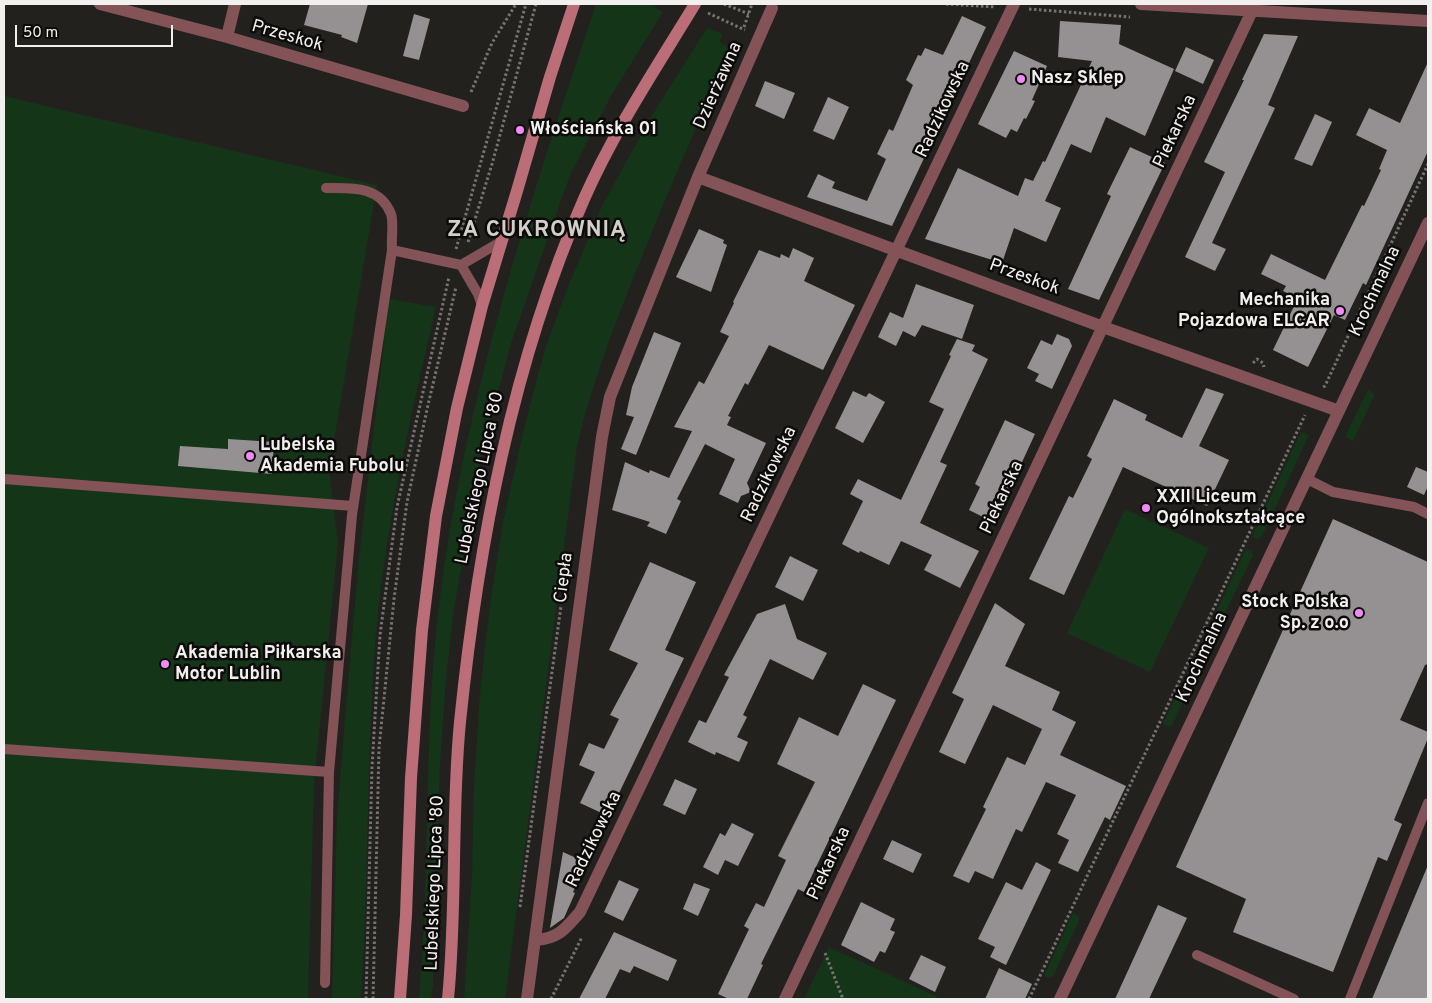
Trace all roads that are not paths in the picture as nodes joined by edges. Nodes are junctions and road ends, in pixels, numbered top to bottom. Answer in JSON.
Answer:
{"nodes":[{"id":1,"x":100,"y":4,"type":"edge"},
{"id":2,"x":235,"y":4,"type":"edge"},
{"id":3,"x":574,"y":4,"type":"edge"},
{"id":4,"x":1014,"y":4,"type":"edge"},
{"id":5,"x":1141,"y":4,"type":"edge"},
{"id":6,"x":694,"y":5,"type":"edge"},
{"id":7,"x":772,"y":8,"type":"dead end"},
{"id":8,"x":1252,"y":11,"type":"junction"},
{"id":9,"x":1428,"y":21,"type":"edge"},
{"id":10,"x":226,"y":37,"type":"junction"},
{"id":11,"x":463,"y":106,"type":"dead end"},
{"id":12,"x":698,"y":177,"type":"junction"},
{"id":13,"x":326,"y":188,"type":"dead end"},
{"id":14,"x":1428,"y":223,"type":"edge"},
{"id":15,"x":502,"y":241,"type":"junction"},
{"id":16,"x":392,"y":250,"type":"junction"},
{"id":17,"x":898,"y":250,"type":"junction"},
{"id":18,"x":457,"y":264,"type":"junction"},
{"id":19,"x":482,"y":306,"type":"junction"},
{"id":20,"x":1103,"y":327,"type":"junction"},
{"id":21,"x":1339,"y":411,"type":"junction"},
{"id":22,"x":4,"y":478,"type":"edge"},
{"id":23,"x":1307,"y":479,"type":"junction"},
{"id":24,"x":353,"y":506,"type":"junction"},
{"id":25,"x":1428,"y":514,"type":"edge"},
{"id":26,"x":4,"y":749,"type":"edge"},
{"id":27,"x":329,"y":772,"type":"junction"},
{"id":28,"x":1428,"y":803,"type":"edge"},
{"id":29,"x":536,"y":940,"type":"junction"},
{"id":30,"x":1197,"y":955,"type":"dead end"},
{"id":31,"x":325,"y":983,"type":"dead end"},
{"id":32,"x":400,"y":999,"type":"edge"},
{"id":33,"x":448,"y":999,"type":"edge"},
{"id":34,"x":527,"y":999,"type":"edge"},
{"id":35,"x":785,"y":999,"type":"edge"},
{"id":36,"x":1060,"y":999,"type":"edge"},
{"id":37,"x":1294,"y":999,"type":"edge"},
{"id":38,"x":1350,"y":999,"type":"edge"}],
"edges":[{"from":1,"to":10,"type":"street","name":"Przeskok"},
{"from":2,"to":10,"type":"street"},
{"from":3,"to":15,"type":"main road","name":"Lubelskiego Lipca '80"},
{"from":4,"to":17,"type":"street","name":"Radzikowska"},
{"from":5,"to":8,"type":"street"},
{"from":6,"to":33,"type":"main road","name":"Lubelskiego Lipca '80"},
{"from":7,"to":12,"type":"street","name":"Dzierżawna"},
{"from":8,"to":9,"type":"street"},
{"from":8,"to":20,"type":"street","name":"Piekarska"},
{"from":10,"to":11,"type":"street","name":"Przeskok"},
{"from":12,"to":17,"type":"street","name":"Przeskok"},
{"from":12,"to":29,"type":"street","name":"Ciepła"},
{"from":13,"to":16,"type":"lane"},
{"from":14,"to":21,"type":"street","name":"Krochmalna"},
{"from":15,"to":18,"type":"lane"},
{"from":15,"to":19,"type":"main road","name":"Lubelskiego Lipca '80"},
{"from":16,"to":18,"type":"lane"},
{"from":16,"to":24,"type":"lane"},
{"from":17,"to":20,"type":"street","name":"Przeskok"},
{"from":17,"to":29,"type":"street","name":"Radzikowska"},
{"from":18,"to":19,"type":"lane"},
{"from":19,"to":32,"type":"main road","name":"Lubelskiego Lipca '80"},
{"from":20,"to":21,"type":"street","name":"Przeskok"},
{"from":20,"to":35,"type":"street","name":"Piekarska"},
{"from":21,"to":23,"type":"street","name":"Krochmalna"},
{"from":22,"to":24,"type":"lane"},
{"from":23,"to":25,"type":"lane"},
{"from":23,"to":36,"type":"street","name":"Krochmalna"},
{"from":24,"to":27,"type":"lane"},
{"from":26,"to":27,"type":"lane"},
{"from":27,"to":31,"type":"lane"},
{"from":28,"to":38,"type":"lane"},
{"from":29,"to":34,"type":"street","name":"Ciepła"},
{"from":30,"to":37,"type":"lane"}]}
